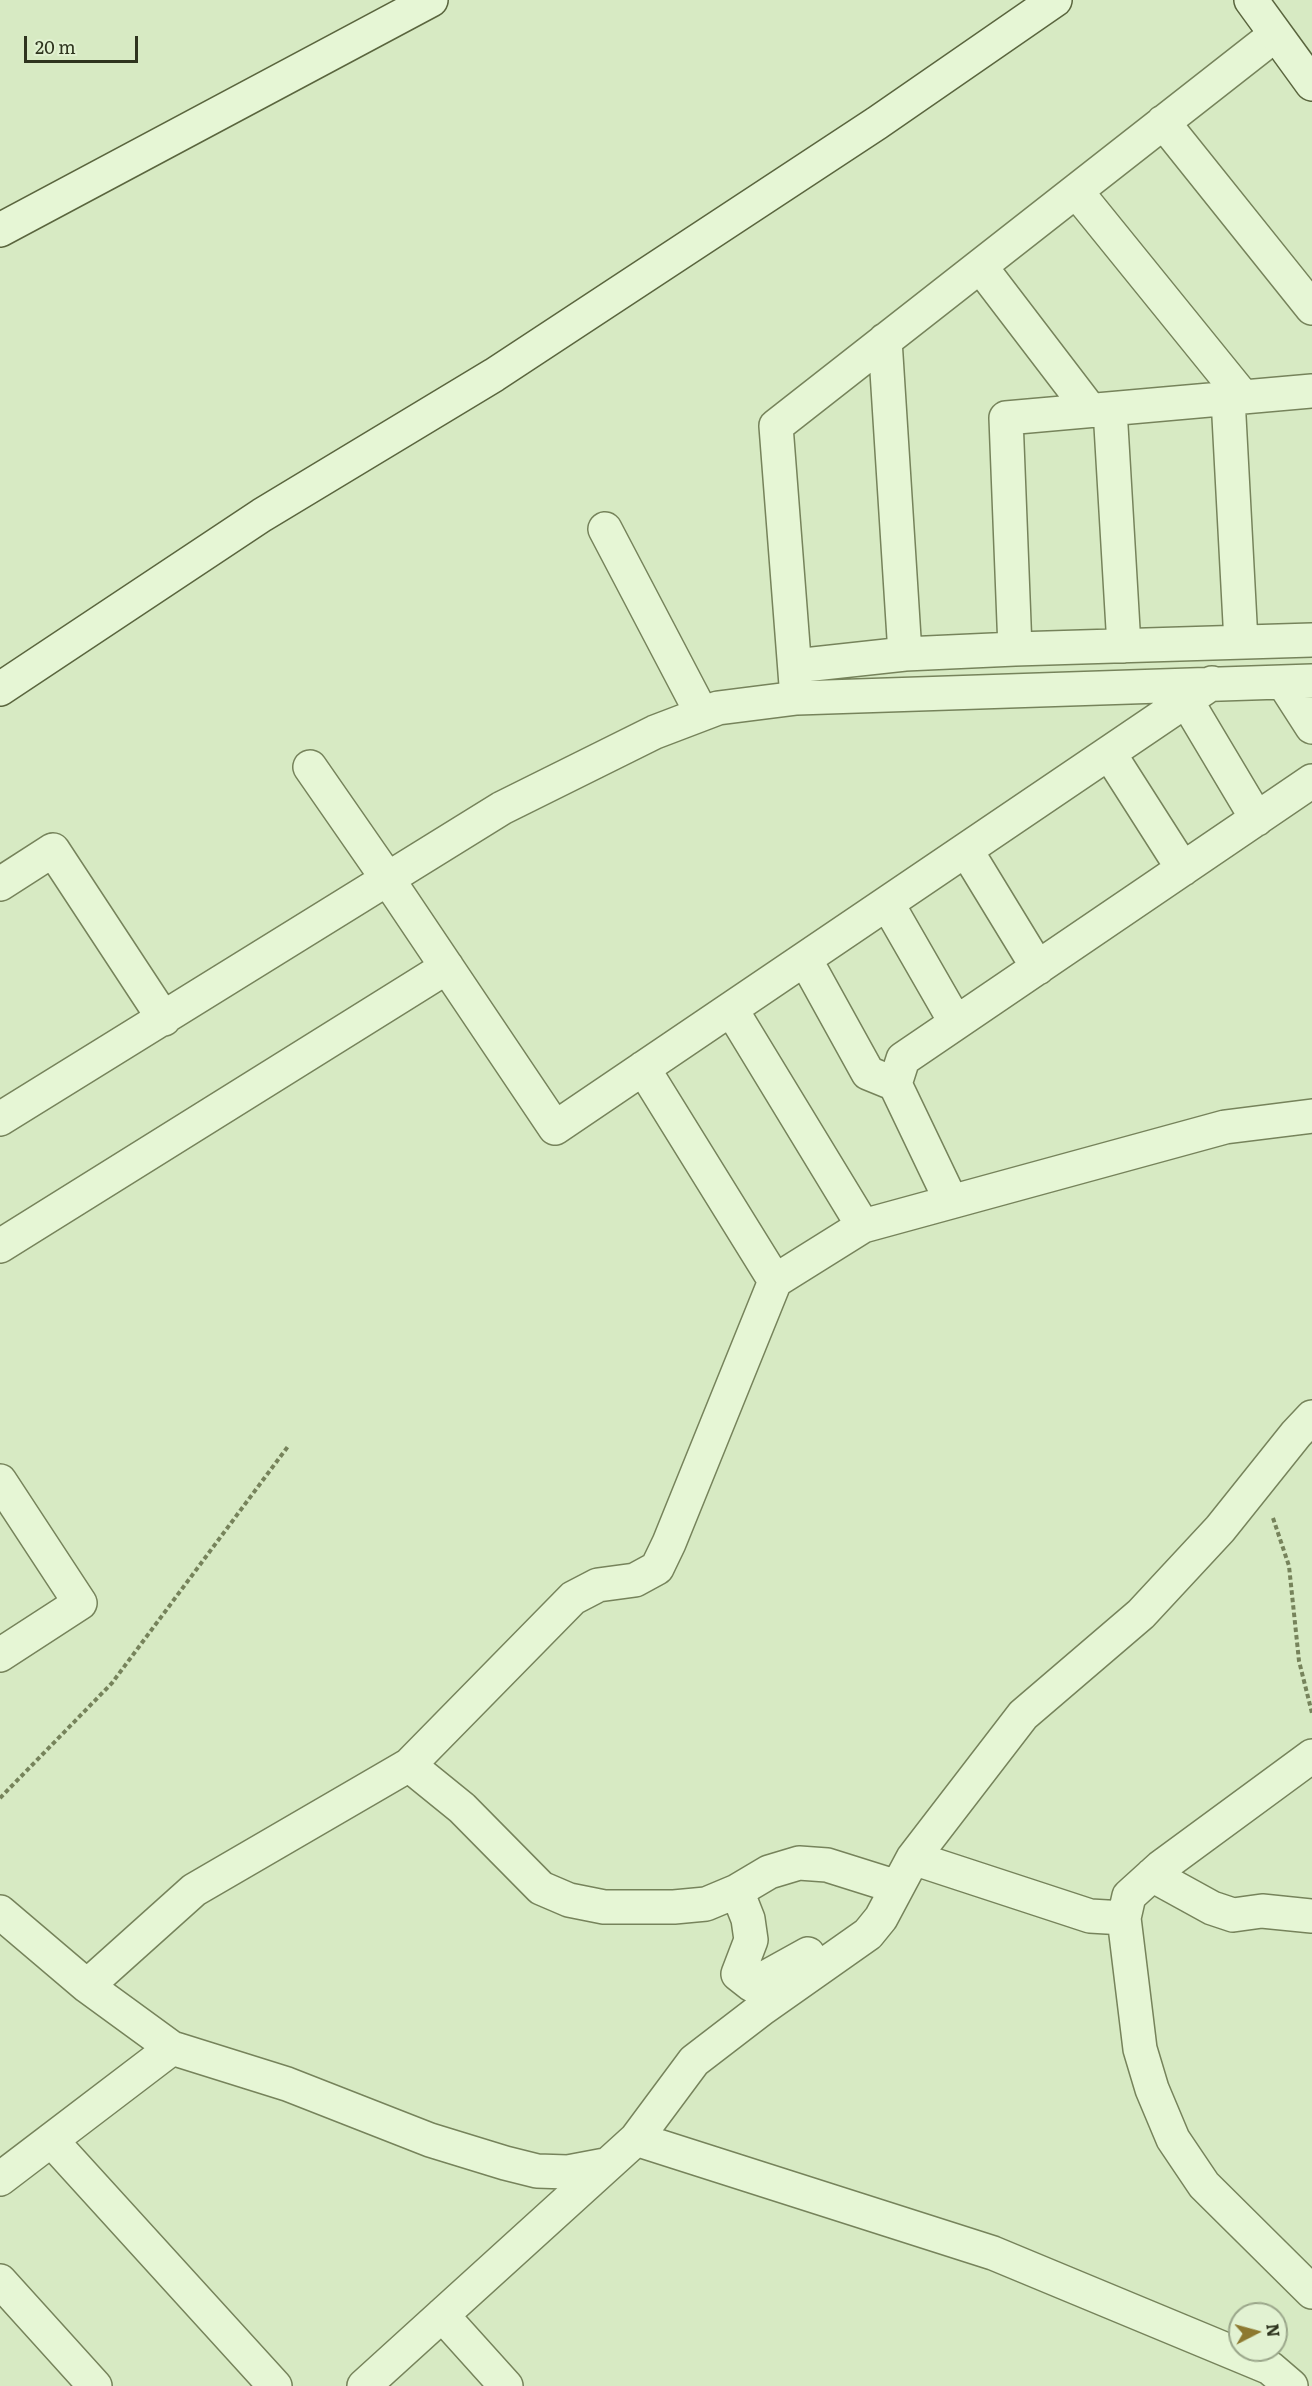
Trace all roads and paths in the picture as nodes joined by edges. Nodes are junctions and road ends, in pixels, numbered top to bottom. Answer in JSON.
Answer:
{"nodes":[{"id":1,"x":431,"y":0,"type":"edge"},
{"id":2,"x":1055,"y":0,"type":"edge"},
{"id":3,"x":1251,"y":0,"type":"edge"},
{"id":4,"x":1275,"y":35,"type":"junction"},
{"id":5,"x":1311,"y":81,"type":"edge"},
{"id":6,"x":1163,"y":122,"type":"junction"},
{"id":7,"x":1076,"y":191,"type":"junction"},
{"id":8,"x":0,"y":230,"type":"edge"},
{"id":9,"x":980,"y":266,"type":"junction"},
{"id":10,"x":1312,"y":308,"type":"edge"},
{"id":11,"x":885,"y":340,"type":"junction"},
{"id":12,"x":1312,"y":391,"type":"edge"},
{"id":13,"x":1235,"y":397,"type":"junction"},
{"id":14,"x":1100,"y":409,"type":"junction"},
{"id":15,"x":605,"y":529,"type":"dead end"},
{"id":16,"x":1312,"y":640,"type":"edge"},
{"id":17,"x":1241,"y":642,"type":"junction"},
{"id":18,"x":1124,"y":646,"type":"junction"},
{"id":19,"x":1015,"y":649,"type":"junction"},
{"id":20,"x":905,"y":654,"type":"junction"},
{"id":21,"x":795,"y":666,"type":"junction"},
{"id":22,"x":1298,"y":681,"type":"edge"},
{"id":23,"x":0,"y":689,"type":"edge"},
{"id":24,"x":1199,"y":692,"type":"junction"},
{"id":25,"x":797,"y":698,"type":"junction"},
{"id":26,"x":702,"y":714,"type":"junction"},
{"id":27,"x":1312,"y":727,"type":"edge"},
{"id":28,"x":1109,"y":753,"type":"junction"},
{"id":29,"x":310,"y":767,"type":"dead end"},
{"id":30,"x":1312,"y":781,"type":"edge"},
{"id":31,"x":1257,"y":819,"type":"junction"},
{"id":32,"x":966,"y":850,"type":"junction"},
{"id":33,"x":1183,"y":869,"type":"junction"},
{"id":34,"x":387,"y":878,"type":"junction"},
{"id":35,"x":0,"y":884,"type":"edge"},
{"id":36,"x":887,"y":903,"type":"junction"},
{"id":37,"x":805,"y":959,"type":"junction"},
{"id":38,"x":447,"y":967,"type":"junction"},
{"id":39,"x":1038,"y":968,"type":"junction"},
{"id":40,"x":731,"y":1009,"type":"junction"},
{"id":41,"x":164,"y":1019,"type":"junction"},
{"id":42,"x":956,"y":1023,"type":"junction"},
{"id":43,"x":644,"y":1068,"type":"junction"},
{"id":44,"x":895,"y":1084,"type":"junction"},
{"id":45,"x":1312,"y":1116,"type":"edge"},
{"id":46,"x":0,"y":1119,"type":"edge"},
{"id":47,"x":951,"y":1201,"type":"junction"},
{"id":48,"x":863,"y":1226,"type":"junction"},
{"id":49,"x":0,"y":1246,"type":"edge"},
{"id":50,"x":775,"y":1281,"type":"junction"},
{"id":51,"x":1312,"y":1417,"type":"edge"},
{"id":52,"x":289,"y":1445,"type":"dead end"},
{"id":53,"x":0,"y":1481,"type":"edge"},
{"id":54,"x":1258,"y":1482,"type":"junction"},
{"id":55,"x":0,"y":1655,"type":"edge"},
{"id":56,"x":1312,"y":1713,"type":"edge"},
{"id":57,"x":1312,"y":1756,"type":"edge"},
{"id":58,"x":409,"y":1765,"type":"junction"},
{"id":59,"x":0,"y":1798,"type":"edge"},
{"id":60,"x":913,"y":1858,"type":"junction"},
{"id":61,"x":1152,"y":1875,"type":"junction"},
{"id":62,"x":897,"y":1887,"type":"junction"},
{"id":63,"x":737,"y":1891,"type":"junction"},
{"id":64,"x":0,"y":1912,"type":"edge"},
{"id":65,"x":1312,"y":1916,"type":"edge"},
{"id":66,"x":1124,"y":1918,"type":"junction"},
{"id":67,"x":844,"y":1951,"type":"junction"},
{"id":68,"x":87,"y":1986,"type":"junction"},
{"id":69,"x":172,"y":2048,"type":"junction"},
{"id":70,"x":636,"y":2139,"type":"junction"},
{"id":71,"x":51,"y":2140,"type":"junction"},
{"id":72,"x":606,"y":2166,"type":"junction"},
{"id":73,"x":0,"y":2179,"type":"edge"},
{"id":74,"x":0,"y":2281,"type":"edge"},
{"id":75,"x":1312,"y":2292,"type":"edge"},
{"id":76,"x":442,"y":2315,"type":"junction"},
{"id":77,"x":94,"y":2386,"type":"edge"},
{"id":78,"x":276,"y":2386,"type":"edge"},
{"id":79,"x":364,"y":2386,"type":"edge"},
{"id":80,"x":506,"y":2386,"type":"edge"},
{"id":81,"x":1291,"y":2386,"type":"edge"}],
"edges":[{"from":1,"to":8,"type":"street"},
{"from":2,"to":23,"type":"street"},
{"from":3,"to":4,"type":"street"},
{"from":4,"to":5,"type":"street"},
{"from":4,"to":6,"type":"street"},
{"from":6,"to":7,"type":"street"},
{"from":6,"to":10,"type":"street"},
{"from":7,"to":9,"type":"street"},
{"from":7,"to":13,"type":"street"},
{"from":9,"to":11,"type":"street"},
{"from":9,"to":14,"type":"street"},
{"from":11,"to":20,"type":"street"},
{"from":11,"to":21,"type":"street"},
{"from":12,"to":13,"type":"street"},
{"from":13,"to":14,"type":"street"},
{"from":13,"to":17,"type":"street"},
{"from":14,"to":18,"type":"street"},
{"from":14,"to":19,"type":"street"},
{"from":15,"to":26,"type":"street"},
{"from":16,"to":17,"type":"street"},
{"from":17,"to":18,"type":"street"},
{"from":18,"to":19,"type":"street"},
{"from":19,"to":20,"type":"street"},
{"from":20,"to":21,"type":"street"},
{"from":21,"to":25,"type":"street"},
{"from":22,"to":24,"type":"street"},
{"from":22,"to":27,"type":"street"},
{"from":24,"to":25,"type":"street"},
{"from":24,"to":28,"type":"street"},
{"from":24,"to":31,"type":"street"},
{"from":25,"to":26,"type":"street"},
{"from":26,"to":34,"type":"street"},
{"from":28,"to":32,"type":"street"},
{"from":28,"to":33,"type":"street"},
{"from":29,"to":34,"type":"street"},
{"from":30,"to":31,"type":"street"},
{"from":31,"to":33,"type":"street"},
{"from":32,"to":36,"type":"street"},
{"from":32,"to":39,"type":"street"},
{"from":33,"to":39,"type":"street"},
{"from":34,"to":38,"type":"street"},
{"from":34,"to":41,"type":"street"},
{"from":35,"to":41,"type":"street"},
{"from":36,"to":37,"type":"street"},
{"from":36,"to":42,"type":"street"},
{"from":37,"to":40,"type":"street"},
{"from":37,"to":44,"type":"street"},
{"from":38,"to":43,"type":"street"},
{"from":38,"to":49,"type":"street"},
{"from":39,"to":42,"type":"street"},
{"from":40,"to":43,"type":"street"},
{"from":40,"to":48,"type":"street"},
{"from":41,"to":46,"type":"street"},
{"from":42,"to":44,"type":"street"},
{"from":43,"to":50,"type":"street"},
{"from":44,"to":47,"type":"street"},
{"from":45,"to":47,"type":"street"},
{"from":47,"to":48,"type":"street"},
{"from":48,"to":50,"type":"street"},
{"from":50,"to":58,"type":"street"},
{"from":51,"to":54,"type":"street"},
{"from":52,"to":59,"type":"path"},
{"from":53,"to":55,"type":"street"},
{"from":54,"to":56,"type":"path"},
{"from":54,"to":60,"type":"street"},
{"from":57,"to":61,"type":"street"},
{"from":58,"to":63,"type":"street"},
{"from":58,"to":68,"type":"street"},
{"from":60,"to":62,"type":"street"},
{"from":60,"to":66,"type":"street"},
{"from":61,"to":65,"type":"street"},
{"from":61,"to":66,"type":"street"},
{"from":62,"to":63,"type":"street"},
{"from":62,"to":67,"type":"street"},
{"from":63,"to":67,"type":"street"},
{"from":64,"to":68,"type":"street"},
{"from":66,"to":75,"type":"street"},
{"from":67,"to":70,"type":"street"},
{"from":68,"to":69,"type":"street"},
{"from":69,"to":71,"type":"street"},
{"from":69,"to":72,"type":"street"},
{"from":70,"to":72,"type":"street"},
{"from":70,"to":81,"type":"street"},
{"from":71,"to":73,"type":"street"},
{"from":71,"to":78,"type":"street"},
{"from":72,"to":76,"type":"street"},
{"from":74,"to":77,"type":"street"},
{"from":76,"to":79,"type":"street"},
{"from":76,"to":80,"type":"street"}]}
